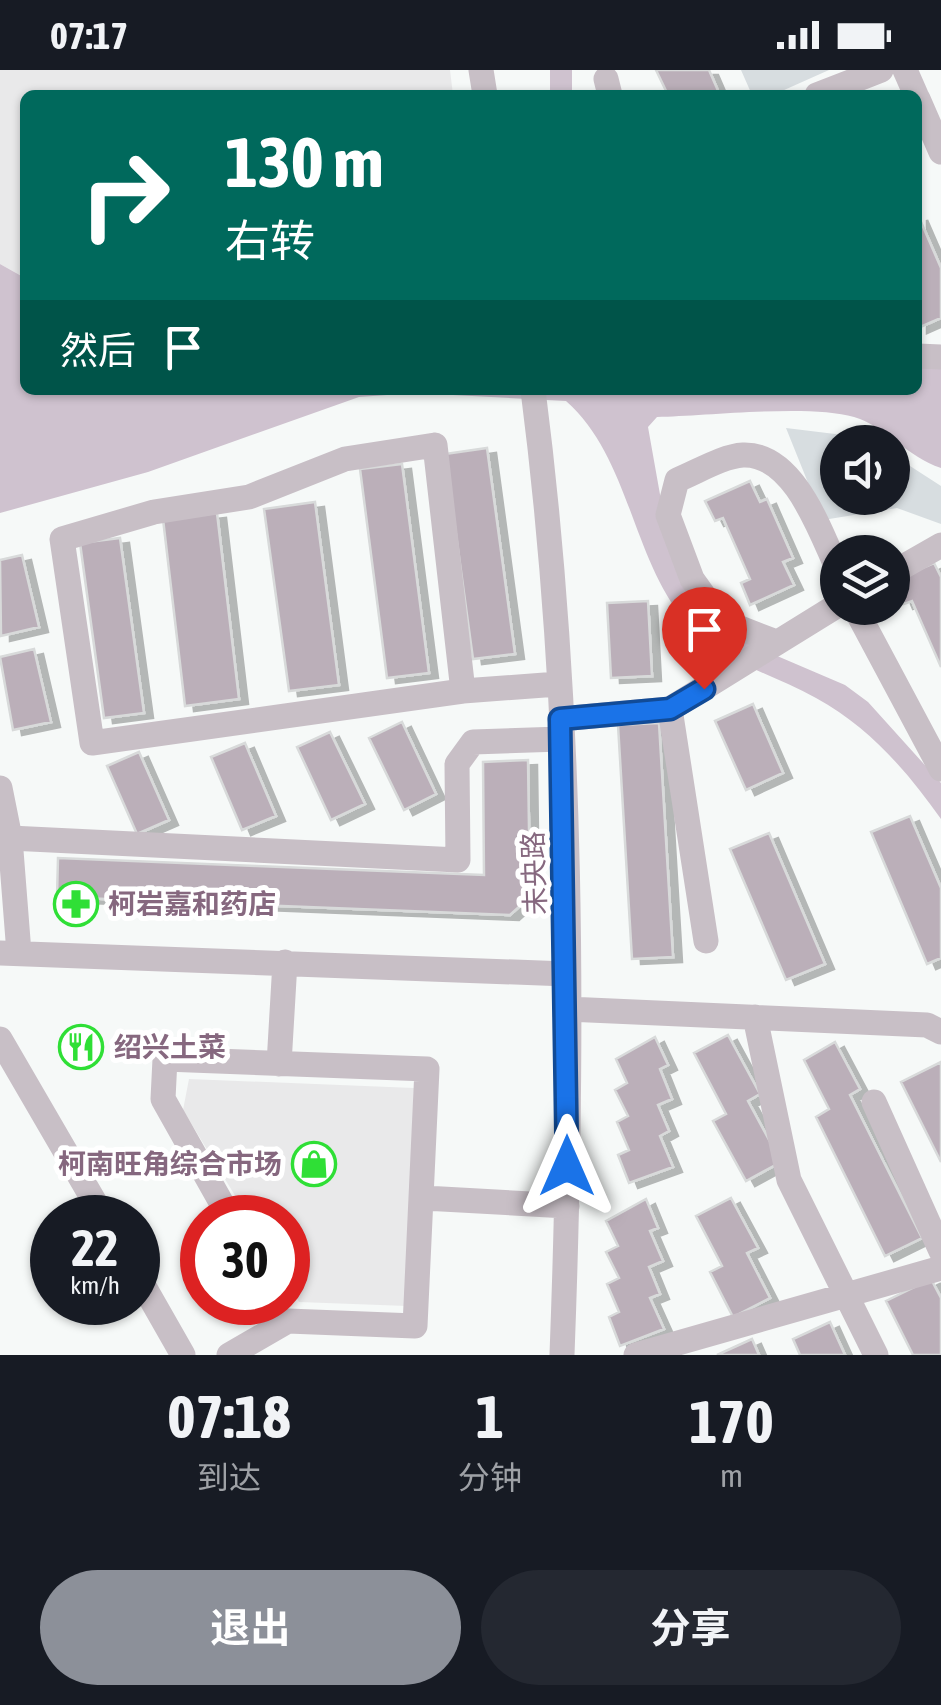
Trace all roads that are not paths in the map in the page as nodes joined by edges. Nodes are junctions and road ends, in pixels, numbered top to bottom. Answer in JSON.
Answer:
{"nodes":[{"id":1,"x":881,"y":70,"type":"edge"},
{"id":2,"x":830,"y":90,"type":"edge"},
{"id":3,"x":922,"y":108,"type":"edge"},
{"id":4,"x":941,"y":152,"type":"edge"},
{"id":5,"x":533,"y":395,"type":"edge"},
{"id":6,"x":820,"y":535,"type":"edge"},
{"id":7,"x":941,"y":545,"type":"edge"},
{"id":8,"x":910,"y":563,"type":"edge"},
{"id":9,"x":820,"y":616,"type":"edge"},
{"id":10,"x":865,"y":625,"type":"edge"},
{"id":11,"x":772,"y":645,"type":"junction"},
{"id":12,"x":558,"y":684,"type":"junction"},
{"id":13,"x":463,"y":691,"type":"junction"},
{"id":14,"x":670,"y":709,"type":"junction"},
{"id":15,"x":560,"y":729,"type":"junction"},
{"id":16,"x":941,"y":769,"type":"edge"},
{"id":17,"x":0,"y":788,"type":"edge"},
{"id":18,"x":10,"y":838,"type":"junction"},
{"id":19,"x":706,"y":941,"type":"dead end"},
{"id":20,"x":10,"y":953,"type":"edge"},
{"id":21,"x":284,"y":962,"type":"junction"},
{"id":22,"x":567,"y":974,"type":"junction"},
{"id":23,"x":567,"y":1009,"type":"junction"},
{"id":24,"x":755,"y":1017,"type":"junction"},
{"id":25,"x":941,"y":1032,"type":"edge"},
{"id":26,"x":0,"y":1039,"type":"edge"},
{"id":27,"x":279,"y":1064,"type":"junction"},
{"id":28,"x":874,"y":1102,"type":"dead end"},
{"id":29,"x":91,"y":1195,"type":"edge"},
{"id":30,"x":217,"y":1195,"type":"edge"},
{"id":31,"x":424,"y":1198,"type":"junction"},
{"id":32,"x":567,"y":1206,"type":"junction"},
{"id":33,"x":941,"y":1252,"type":"edge"},
{"id":34,"x":941,"y":1268,"type":"edge"},
{"id":35,"x":850,"y":1294,"type":"junction"},
{"id":36,"x":160,"y":1314,"type":"edge"},
{"id":37,"x":310,"y":1315,"type":"edge"},
{"id":38,"x":266,"y":1325,"type":"edge"},
{"id":39,"x":184,"y":1355,"type":"edge"},
{"id":40,"x":229,"y":1355,"type":"edge"},
{"id":41,"x":562,"y":1355,"type":"edge"},
{"id":42,"x":636,"y":1355,"type":"edge"},
{"id":43,"x":876,"y":1355,"type":"edge"}],
"edges":[{"from":1,"to":2,"type":"street"},
{"from":3,"to":4,"type":"street"},
{"from":5,"to":12,"type":"street","name":"未央路"},
{"from":6,"to":11,"type":"street"},
{"from":7,"to":8,"type":"street"},
{"from":9,"to":11,"type":"street"},
{"from":10,"to":16,"type":"street"},
{"from":11,"to":14,"type":"street"},
{"from":12,"to":13,"type":"street"},
{"from":12,"to":15,"type":"street","name":"未央路"},
{"from":13,"to":13,"type":"street"},
{"from":14,"to":15,"type":"street"},
{"from":14,"to":19,"type":"street"},
{"from":15,"to":18,"type":"street"},
{"from":15,"to":22,"type":"street","name":"未央路"},
{"from":17,"to":18,"type":"street"},
{"from":18,"to":20,"type":"street"},
{"from":20,"to":21,"type":"street"},
{"from":21,"to":22,"type":"street"},
{"from":21,"to":27,"type":"street"},
{"from":22,"to":23,"type":"street","name":"未央路"},
{"from":23,"to":24,"type":"street"},
{"from":23,"to":32,"type":"street","name":"未央路"},
{"from":24,"to":25,"type":"street"},
{"from":24,"to":35,"type":"street"},
{"from":26,"to":29,"type":"street"},
{"from":27,"to":30,"type":"street"},
{"from":27,"to":31,"type":"street"},
{"from":28,"to":33,"type":"street"},
{"from":31,"to":32,"type":"street"},
{"from":31,"to":37,"type":"street"},
{"from":32,"to":41,"type":"street","name":"未央路"},
{"from":34,"to":35,"type":"street"},
{"from":35,"to":42,"type":"street"},
{"from":35,"to":43,"type":"street"},
{"from":36,"to":39,"type":"street"},
{"from":38,"to":40,"type":"street"}]}
